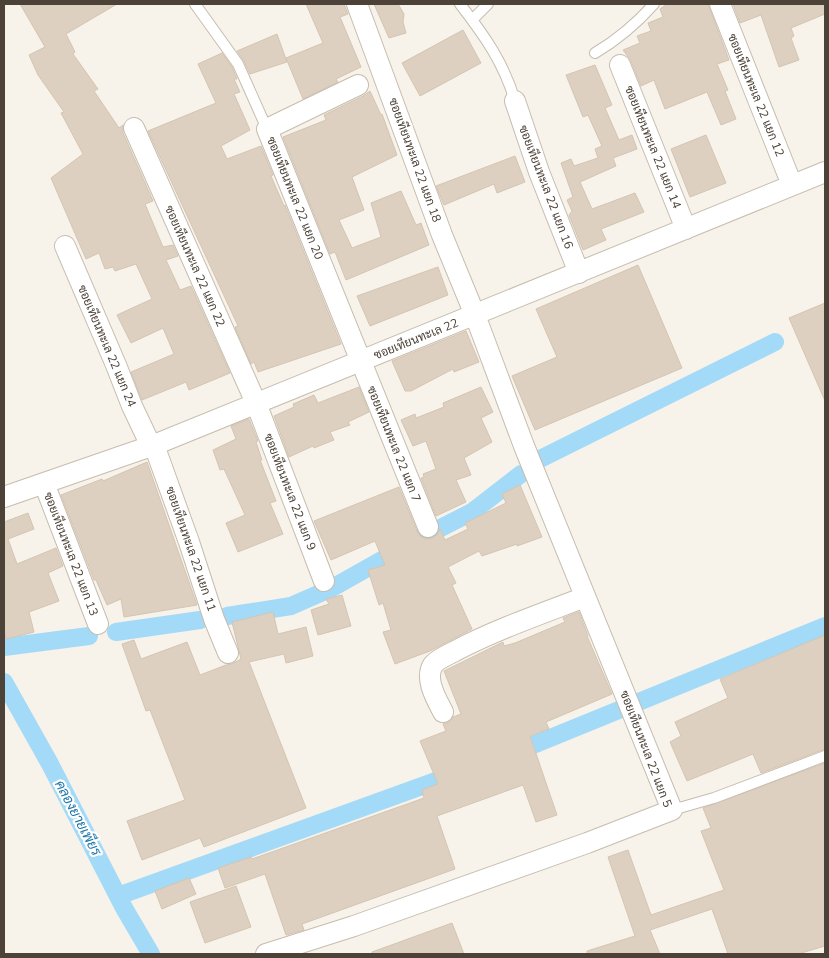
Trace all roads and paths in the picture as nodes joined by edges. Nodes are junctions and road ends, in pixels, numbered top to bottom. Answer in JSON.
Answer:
{"nodes":[{"id":1,"x":195,"y":4,"type":"edge"},
{"id":2,"x":357,"y":4,"type":"edge"},
{"id":3,"x":460,"y":4,"type":"edge"},
{"id":4,"x":488,"y":4,"type":"edge"},
{"id":5,"x":654,"y":4,"type":"edge"},
{"id":6,"x":720,"y":4,"type":"edge"},
{"id":7,"x":472,"y":20,"type":"junction"},
{"id":8,"x":595,"y":53,"type":"dead end"},
{"id":9,"x":620,"y":64,"type":"dead end"},
{"id":10,"x":358,"y":85,"type":"dead end"},
{"id":11,"x":515,"y":101,"type":"joint"},
{"id":12,"x":134,"y":128,"type":"dead end"},
{"id":13,"x":267,"y":129,"type":"junction"},
{"id":14,"x":825,"y":172,"type":"edge"},
{"id":15,"x":792,"y":185,"type":"junction"},
{"id":16,"x":686,"y":229,"type":"junction"},
{"id":17,"x":65,"y":246,"type":"dead end"},
{"id":18,"x":579,"y":273,"type":"junction"},
{"id":19,"x":475,"y":315,"type":"junction"},
{"id":20,"x":361,"y":361,"type":"junction"},
{"id":21,"x":256,"y":403,"type":"junction"},
{"id":22,"x":153,"y":446,"type":"junction"},
{"id":23,"x":44,"y":483,"type":"junction"},
{"id":24,"x":4,"y":497,"type":"edge"},
{"id":25,"x":428,"y":527,"type":"dead end"},
{"id":26,"x":324,"y":581,"type":"dead end"},
{"id":27,"x":585,"y":597,"type":"junction"},
{"id":28,"x":98,"y":624,"type":"dead end"},
{"id":29,"x":228,"y":653,"type":"dead end"},
{"id":30,"x":443,"y":712,"type":"dead end"},
{"id":31,"x":825,"y":756,"type":"edge"},
{"id":32,"x":672,"y":810,"type":"junction"},
{"id":33,"x":266,"y":954,"type":"edge"}],
"edges":[{"from":1,"to":13,"type":"lane"},
{"from":2,"to":19,"type":"street","name":"ซอยเทียนทะเล 22 แยก 18"},
{"from":3,"to":7,"type":"lane"},
{"from":4,"to":7,"type":"lane"},
{"from":5,"to":8,"type":"lane"},
{"from":6,"to":15,"type":"street","name":"ซอยเทียนทะเล 22 แยก 12"},
{"from":7,"to":11,"type":"lane"},
{"from":9,"to":16,"type":"street","name":"ซอยเทียนทะเล 22 แยก 14"},
{"from":10,"to":13,"type":"street","name":"ซอยเทียนทะเล 22 แยก 20"},
{"from":11,"to":18,"type":"street","name":"ซอยเทียนทะเล 22 แยก 16"},
{"from":12,"to":21,"type":"street","name":"ซอยเทียนทะเล 22 แยก 22"},
{"from":13,"to":20,"type":"street","name":"ซอยเทียนทะเล 22 แยก 20"},
{"from":14,"to":15,"type":"street","name":"ซอยเทียนทะเล 22"},
{"from":15,"to":16,"type":"street","name":"ซอยเทียนทะเล 22"},
{"from":16,"to":18,"type":"street","name":"ซอยเทียนทะเล 22"},
{"from":17,"to":22,"type":"street","name":"ซอยเทียนทะเล 22 แยก 24"},
{"from":18,"to":19,"type":"street","name":"ซอยเทียนทะเล 22"},
{"from":19,"to":20,"type":"street","name":"ซอยเทียนทะเล 22"},
{"from":19,"to":27,"type":"street","name":"ซอยเทียนทะเล 22 แยก 5"},
{"from":20,"to":21,"type":"street","name":"ซอยเทียนทะเล 22"},
{"from":20,"to":25,"type":"street","name":"ซอยเทียนทะเล 22 แยก 7"},
{"from":21,"to":22,"type":"street","name":"ซอยเทียนทะเล 22"},
{"from":21,"to":26,"type":"street","name":"ซอยเทียนทะเล 22 แยก 9"},
{"from":22,"to":23,"type":"street","name":"ซอยเทียนทะเล 22"},
{"from":22,"to":29,"type":"street","name":"ซอยเทียนทะเล 22 แยก 11"},
{"from":23,"to":24,"type":"street","name":"ซอยเทียนทะเล 22"},
{"from":23,"to":28,"type":"street","name":"ซอยเทียนทะเล 22 แยก 13"},
{"from":27,"to":30,"type":"street"},
{"from":27,"to":32,"type":"street","name":"ซอยเทียนทะเล 22 แยก 5"},
{"from":31,"to":32,"type":"lane"},
{"from":32,"to":33,"type":"street","name":"ซอยเทียนทะเล 22 แยก 5"}]}
